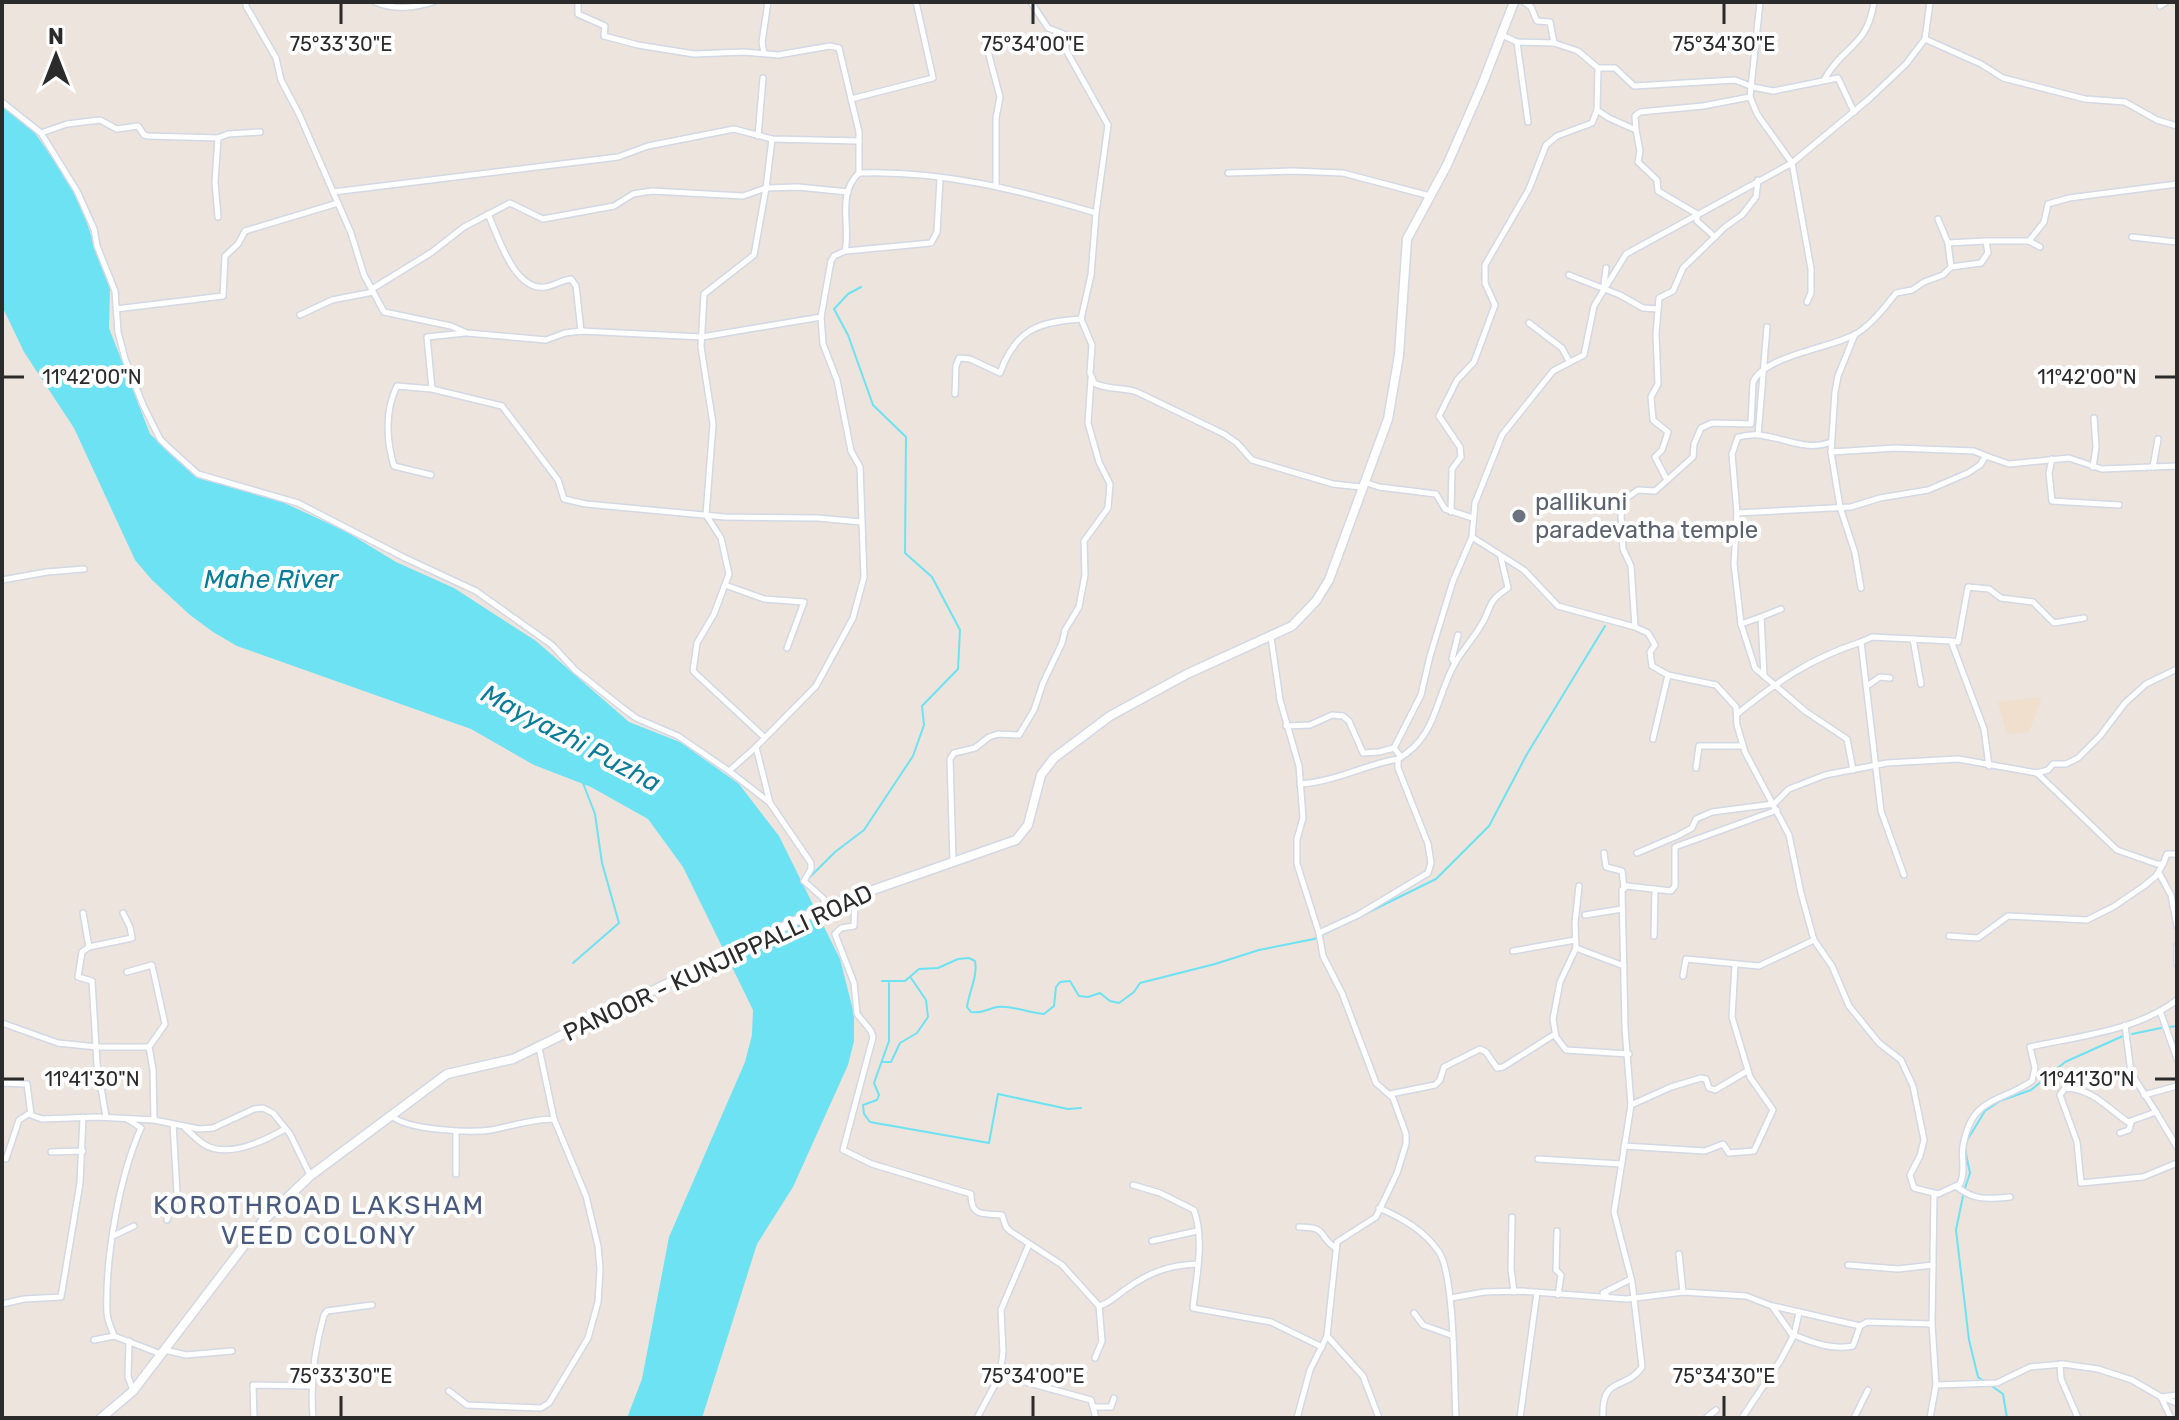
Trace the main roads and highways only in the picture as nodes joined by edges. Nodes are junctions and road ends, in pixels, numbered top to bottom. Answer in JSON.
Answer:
{"nodes":[{"id":1,"x":1514,"y":2,"type":"edge"},
{"id":2,"x":101,"y":1418,"type":"edge"}],
"edges":[{"from":1,"to":2,"type":"main road","name":"PANOOR - KUNJIPPALLI ROAD"}]}
